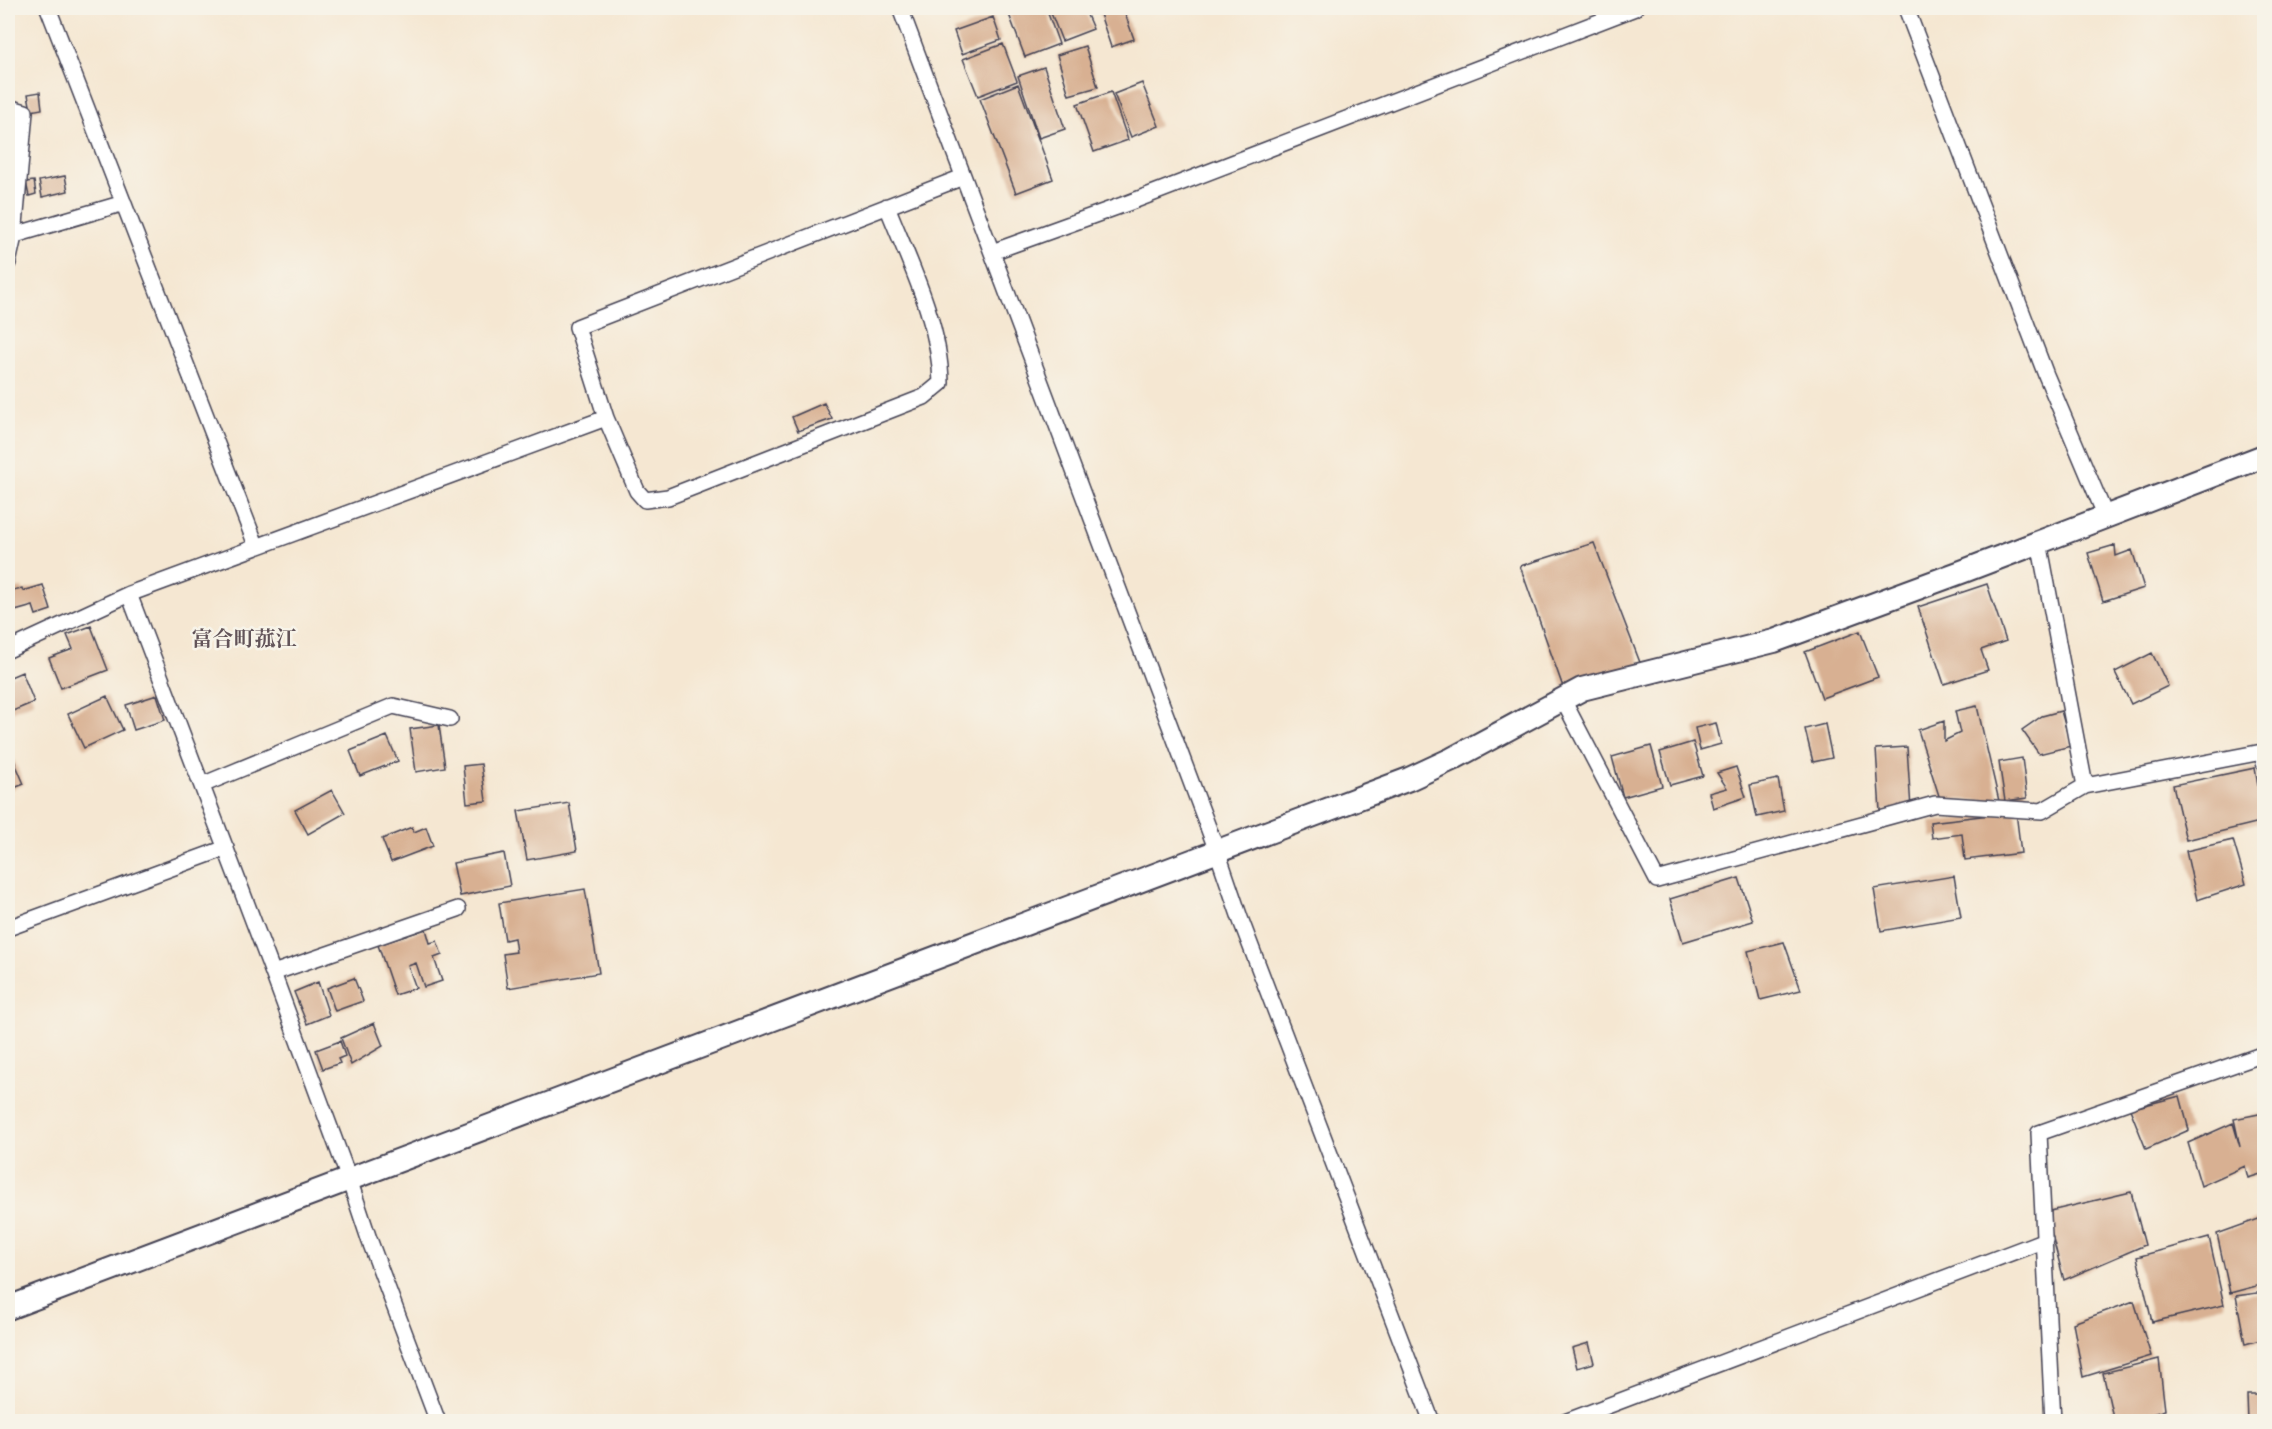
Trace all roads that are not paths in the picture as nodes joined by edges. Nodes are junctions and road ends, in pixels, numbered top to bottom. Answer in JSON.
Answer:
{"nodes":[{"id":1,"x":48,"y":8,"type":"edge"},
{"id":2,"x":900,"y":8,"type":"edge"},
{"id":3,"x":1635,"y":8,"type":"edge"},
{"id":4,"x":1906,"y":8,"type":"edge"},
{"id":5,"x":8,"y":107,"type":"edge"},
{"id":6,"x":963,"y":177,"type":"junction"},
{"id":7,"x":124,"y":203,"type":"junction"},
{"id":8,"x":888,"y":206,"type":"junction"},
{"id":9,"x":11,"y":236,"type":"edge"},
{"id":10,"x":992,"y":252,"type":"junction"},
{"id":11,"x":8,"y":263,"type":"edge"},
{"id":12,"x":606,"y":418,"type":"junction"},
{"id":13,"x":2265,"y":456,"type":"edge"},
{"id":14,"x":2106,"y":517,"type":"junction"},
{"id":15,"x":2039,"y":542,"type":"junction"},
{"id":16,"x":256,"y":545,"type":"junction"},
{"id":17,"x":129,"y":594,"type":"junction"},
{"id":18,"x":8,"y":650,"type":"edge"},
{"id":19,"x":1562,"y":698,"type":"junction"},
{"id":20,"x":450,"y":719,"type":"dead end"},
{"id":21,"x":2265,"y":763,"type":"edge"},
{"id":22,"x":202,"y":785,"type":"junction"},
{"id":23,"x":2085,"y":786,"type":"junction"},
{"id":24,"x":226,"y":848,"type":"junction"},
{"id":25,"x":1217,"y":851,"type":"junction"},
{"id":26,"x":458,"y":909,"type":"dead end"},
{"id":27,"x":8,"y":928,"type":"edge"},
{"id":28,"x":273,"y":973,"type":"junction"},
{"id":29,"x":2265,"y":1054,"type":"edge"},
{"id":30,"x":349,"y":1179,"type":"junction"},
{"id":31,"x":2045,"y":1240,"type":"junction"},
{"id":32,"x":8,"y":1308,"type":"edge"},
{"id":33,"x":438,"y":1422,"type":"edge"},
{"id":34,"x":1432,"y":1422,"type":"edge"},
{"id":35,"x":1565,"y":1422,"type":"edge"},
{"id":36,"x":2053,"y":1422,"type":"edge"}],
"edges":[{"from":1,"to":7,"type":"street"},
{"from":2,"to":6,"type":"street"},
{"from":3,"to":10,"type":"street"},
{"from":4,"to":14,"type":"street"},
{"from":5,"to":9,"type":"street"},
{"from":6,"to":8,"type":"street"},
{"from":6,"to":10,"type":"street"},
{"from":7,"to":9,"type":"street"},
{"from":7,"to":16,"type":"street"},
{"from":8,"to":12,"type":"street"},
{"from":8,"to":12,"type":"street"},
{"from":9,"to":11,"type":"street"},
{"from":10,"to":25,"type":"street"},
{"from":12,"to":16,"type":"street"},
{"from":13,"to":14,"type":"street"},
{"from":14,"to":15,"type":"street"},
{"from":15,"to":19,"type":"street"},
{"from":15,"to":23,"type":"street"},
{"from":16,"to":17,"type":"street"},
{"from":17,"to":18,"type":"street"},
{"from":17,"to":22,"type":"street"},
{"from":19,"to":23,"type":"street"},
{"from":19,"to":25,"type":"street"},
{"from":20,"to":22,"type":"street"},
{"from":21,"to":23,"type":"street"},
{"from":22,"to":24,"type":"street"},
{"from":24,"to":27,"type":"street"},
{"from":24,"to":28,"type":"street"},
{"from":25,"to":30,"type":"street"},
{"from":25,"to":34,"type":"street"},
{"from":26,"to":28,"type":"street"},
{"from":28,"to":30,"type":"street"},
{"from":29,"to":31,"type":"street"},
{"from":30,"to":32,"type":"street"},
{"from":30,"to":33,"type":"street"},
{"from":31,"to":35,"type":"street"},
{"from":31,"to":36,"type":"street"}]}
